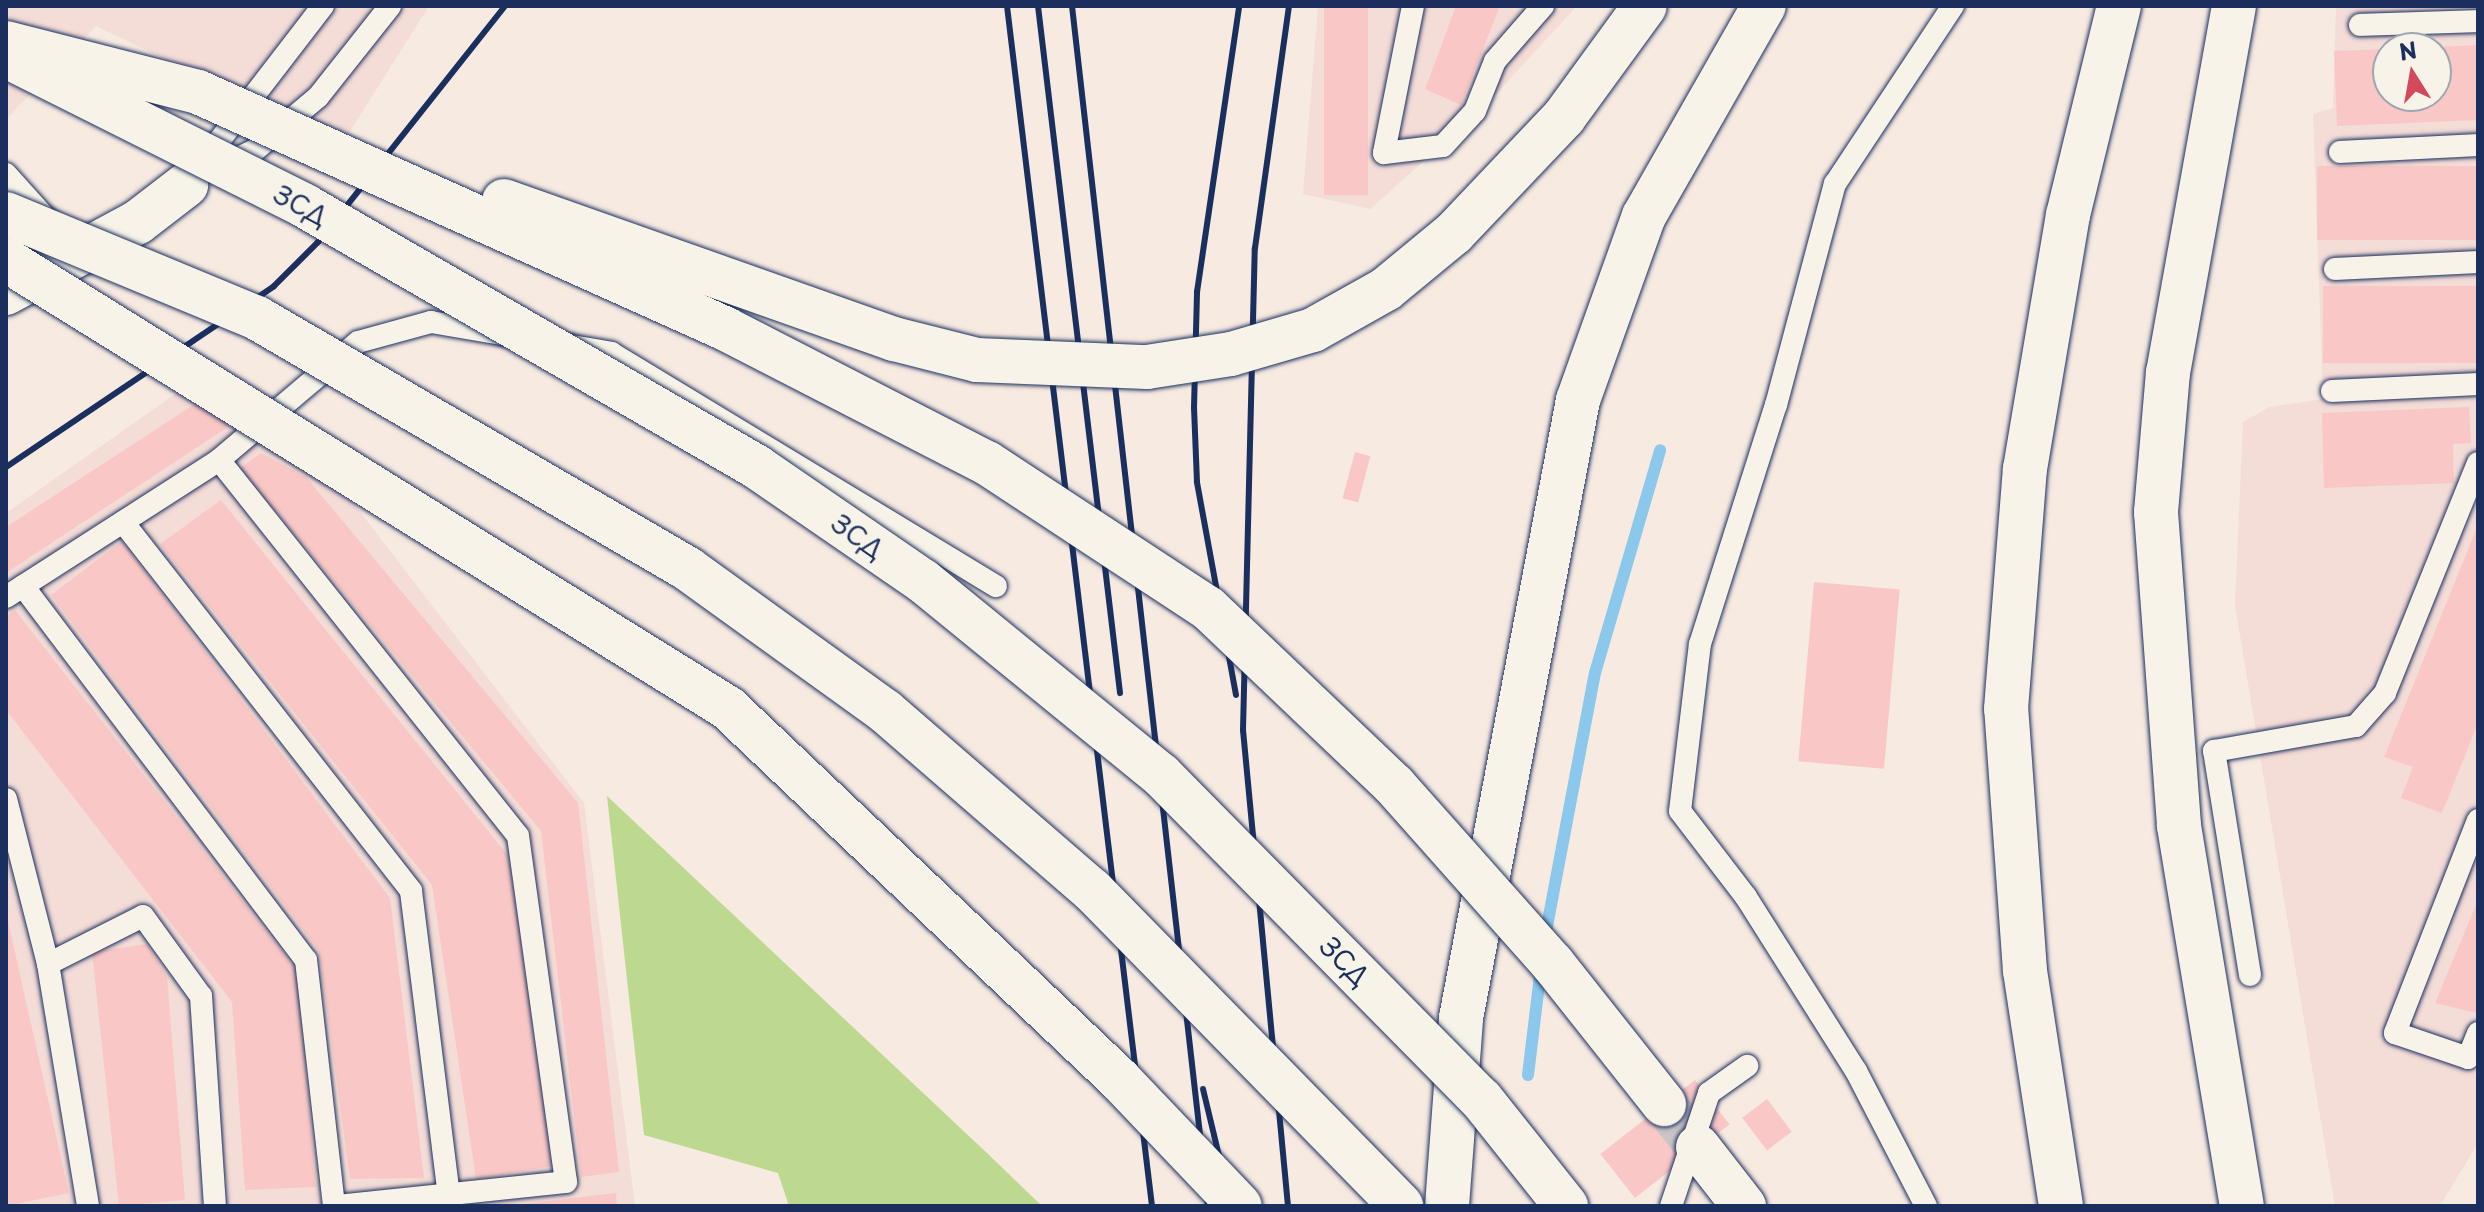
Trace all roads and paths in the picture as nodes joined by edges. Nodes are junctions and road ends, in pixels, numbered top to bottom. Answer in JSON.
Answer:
{"nodes":[{"id":1,"x":323,"y":6,"type":"edge"},
{"id":2,"x":390,"y":6,"type":"edge"},
{"id":3,"x":1413,"y":6,"type":"edge"},
{"id":4,"x":1543,"y":6,"type":"edge"},
{"id":5,"x":1645,"y":6,"type":"edge"},
{"id":6,"x":1764,"y":6,"type":"edge"},
{"id":7,"x":1953,"y":6,"type":"edge"},
{"id":8,"x":2119,"y":6,"type":"edge"},
{"id":9,"x":2234,"y":6,"type":"edge"},
{"id":10,"x":2478,"y":21,"type":"edge"},
{"id":11,"x":2360,"y":25,"type":"dead end"},
{"id":12,"x":6,"y":43,"type":"edge"},
{"id":13,"x":6,"y":56,"type":"edge"},
{"id":14,"x":198,"y":92,"type":"junction"},
{"id":15,"x":2478,"y":145,"type":"edge"},
{"id":16,"x":2340,"y":152,"type":"dead end"},
{"id":17,"x":6,"y":174,"type":"edge"},
{"id":18,"x":186,"y":185,"type":"junction"},
{"id":19,"x":6,"y":214,"type":"edge"},
{"id":20,"x":79,"y":256,"type":"junction"},
{"id":21,"x":6,"y":260,"type":"edge"},
{"id":22,"x":2478,"y":262,"type":"edge"},
{"id":23,"x":2335,"y":269,"type":"dead end"},
{"id":24,"x":6,"y":293,"type":"edge"},
{"id":25,"x":2478,"y":384,"type":"edge"},
{"id":26,"x":2332,"y":391,"type":"dead end"},
{"id":27,"x":219,"y":460,"type":"junction"},
{"id":28,"x":2478,"y":463,"type":"edge"},
{"id":29,"x":123,"y":522,"type":"junction"},
{"id":30,"x":996,"y":586,"type":"dead end"},
{"id":31,"x":14,"y":592,"type":"edge"},
{"id":32,"x":6,"y":799,"type":"edge"},
{"id":33,"x":2478,"y":820,"type":"edge"},
{"id":34,"x":48,"y":964,"type":"junction"},
{"id":35,"x":2250,"y":975,"type":"dead end"},
{"id":36,"x":2478,"y":1033,"type":"edge"},
{"id":37,"x":1747,"y":1066,"type":"dead end"},
{"id":38,"x":1664,"y":1104,"type":"tunnel mouth"},
{"id":39,"x":1698,"y":1147,"type":"tunnel mouth"},
{"id":40,"x":449,"y":1194,"type":"junction"},
{"id":41,"x":88,"y":1206,"type":"edge"},
{"id":42,"x":215,"y":1206,"type":"edge"},
{"id":43,"x":335,"y":1206,"type":"edge"},
{"id":44,"x":1240,"y":1206,"type":"edge"},
{"id":45,"x":1401,"y":1206,"type":"edge"},
{"id":46,"x":1447,"y":1206,"type":"edge"},
{"id":47,"x":1566,"y":1206,"type":"edge"},
{"id":48,"x":1671,"y":1206,"type":"edge"},
{"id":49,"x":1744,"y":1206,"type":"edge"},
{"id":50,"x":1926,"y":1206,"type":"edge"},
{"id":51,"x":2061,"y":1206,"type":"edge"},
{"id":52,"x":2242,"y":1206,"type":"edge"}],
"edges":[{"from":1,"to":18,"type":"lane"},
{"from":2,"to":18,"type":"lane"},
{"from":3,"to":4,"type":"lane"},
{"from":5,"to":14,"type":"main road","bridge":true},
{"from":6,"to":46,"type":"main road"},
{"from":7,"to":50,"type":"lane"},
{"from":8,"to":51,"type":"main road"},
{"from":9,"to":52,"type":"main road"},
{"from":10,"to":11,"type":"lane"},
{"from":12,"to":14,"type":"main road","bridge":true},
{"from":13,"to":47,"type":"main road","name":"ЗСД","bridge":true},
{"from":14,"to":38,"type":"main road","bridge":true},
{"from":15,"to":16,"type":"lane"},
{"from":17,"to":20,"type":"lane"},
{"from":18,"to":20,"type":"main road"},
{"from":19,"to":45,"type":"main road","bridge":true},
{"from":20,"to":24,"type":"main road"},
{"from":21,"to":44,"type":"main road","bridge":true},
{"from":22,"to":23,"type":"lane"},
{"from":25,"to":26,"type":"lane"},
{"from":27,"to":29,"type":"lane"},
{"from":27,"to":30,"type":"lane"},
{"from":27,"to":40,"type":"lane"},
{"from":28,"to":35,"type":"lane"},
{"from":29,"to":31,"type":"lane"},
{"from":29,"to":40,"type":"lane"},
{"from":31,"to":43,"type":"lane"},
{"from":32,"to":34,"type":"lane"},
{"from":33,"to":36,"type":"lane"},
{"from":34,"to":41,"type":"lane"},
{"from":34,"to":42,"type":"lane"},
{"from":37,"to":48,"type":"lane"},
{"from":39,"to":49,"type":"main road"},
{"from":40,"to":43,"type":"lane"}]}
